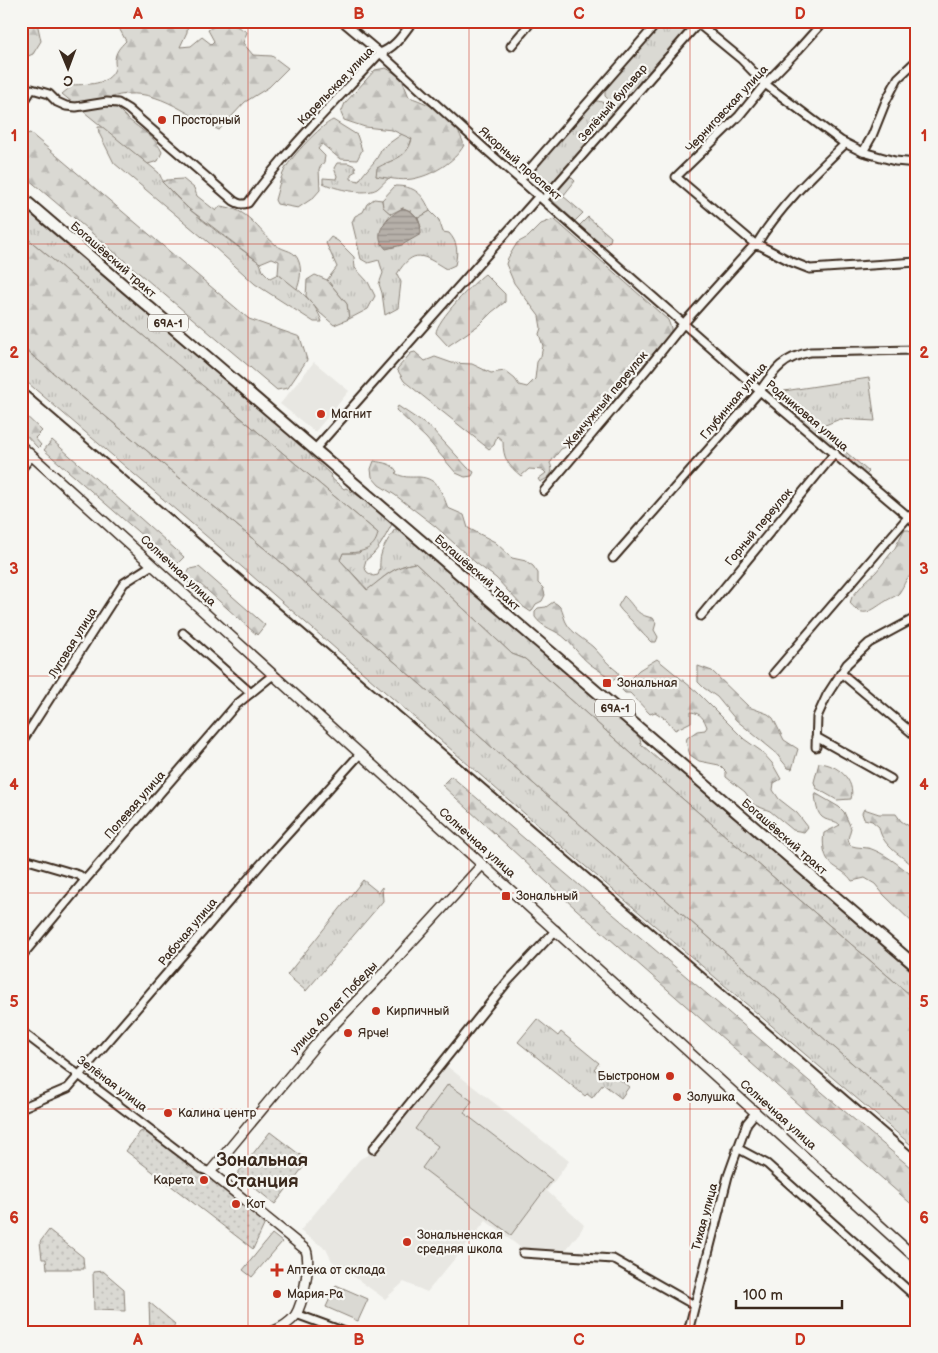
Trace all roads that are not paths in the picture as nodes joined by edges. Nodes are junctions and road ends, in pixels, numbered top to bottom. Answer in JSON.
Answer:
{"nodes":[{"id":1,"x":342,"y":21,"type":"edge"},
{"id":2,"x":413,"y":21,"type":"edge"},
{"id":3,"x":532,"y":21,"type":"edge"},
{"id":4,"x":659,"y":21,"type":"edge"},
{"id":5,"x":824,"y":21,"type":"edge"},
{"id":6,"x":697,"y":22,"type":"edge"},
{"id":7,"x":511,"y":46,"type":"dead end"},
{"id":8,"x":380,"y":53,"type":"junction"},
{"id":9,"x":917,"y":60,"type":"edge"},
{"id":10,"x":765,"y":84,"type":"junction"},
{"id":11,"x":21,"y":107,"type":"edge"},
{"id":12,"x":845,"y":144,"type":"junction"},
{"id":13,"x":863,"y":152,"type":"junction"},
{"id":14,"x":917,"y":163,"type":"edge"},
{"id":15,"x":520,"y":180,"type":"junction"},
{"id":16,"x":21,"y":197,"type":"edge"},
{"id":17,"x":542,"y":198,"type":"junction"},
{"id":18,"x":756,"y":245,"type":"junction"},
{"id":19,"x":917,"y":262,"type":"edge"},
{"id":20,"x":684,"y":323,"type":"junction"},
{"id":21,"x":917,"y":350,"type":"edge"},
{"id":22,"x":760,"y":391,"type":"junction"},
{"id":23,"x":21,"y":446,"type":"edge"},
{"id":24,"x":315,"y":449,"type":"junction"},
{"id":25,"x":835,"y":453,"type":"junction"},
{"id":26,"x":32,"y":456,"type":"junction"},
{"id":27,"x":21,"y":469,"type":"edge"},
{"id":28,"x":544,"y":490,"type":"dead end"},
{"id":29,"x":908,"y":517,"type":"junction"},
{"id":30,"x":917,"y":524,"type":"edge"},
{"id":31,"x":613,"y":558,"type":"dead end"},
{"id":32,"x":152,"y":564,"type":"junction"},
{"id":33,"x":701,"y":616,"type":"dead end"},
{"id":34,"x":917,"y":617,"type":"edge"},
{"id":35,"x":183,"y":633,"type":"dead end"},
{"id":36,"x":841,"y":673,"type":"junction"},
{"id":37,"x":774,"y":674,"type":"dead end"},
{"id":38,"x":273,"y":675,"type":"junction"},
{"id":39,"x":251,"y":693,"type":"junction"},
{"id":40,"x":816,"y":737,"type":"junction"},
{"id":41,"x":917,"y":738,"type":"edge"},
{"id":42,"x":21,"y":743,"type":"edge"},
{"id":43,"x":816,"y":746,"type":"dead end"},
{"id":44,"x":360,"y":754,"type":"junction"},
{"id":45,"x":891,"y":779,"type":"dead end"},
{"id":46,"x":21,"y":858,"type":"edge"},
{"id":47,"x":482,"y":865,"type":"junction"},
{"id":48,"x":85,"y":880,"type":"junction"},
{"id":49,"x":556,"y":930,"type":"junction"},
{"id":50,"x":21,"y":957,"type":"edge"},
{"id":51,"x":917,"y":967,"type":"edge"},
{"id":52,"x":21,"y":1031,"type":"edge"},
{"id":53,"x":80,"y":1075,"type":"junction"},
{"id":54,"x":21,"y":1108,"type":"edge"},
{"id":55,"x":756,"y":1112,"type":"junction"},
{"id":56,"x":737,"y":1148,"type":"junction"},
{"id":57,"x":374,"y":1149,"type":"dead end"},
{"id":58,"x":210,"y":1172,"type":"junction"},
{"id":59,"x":523,"y":1253,"type":"dead end"},
{"id":60,"x":917,"y":1259,"type":"edge"},
{"id":61,"x":917,"y":1298,"type":"edge"},
{"id":62,"x":694,"y":1305,"type":"junction"},
{"id":63,"x":296,"y":1314,"type":"junction"},
{"id":64,"x":283,"y":1330,"type":"edge"},
{"id":65,"x":272,"y":1332,"type":"edge"},
{"id":66,"x":345,"y":1332,"type":"edge"},
{"id":67,"x":688,"y":1332,"type":"edge"}],
"edges":[{"from":1,"to":8,"type":"street","name":"Якорный проспект"},
{"from":2,"to":8,"type":"street","name":"Карельская улица"},
{"from":3,"to":7,"type":"street"},
{"from":4,"to":15,"type":"street","name":"Зелёный бульвар"},
{"from":5,"to":10,"type":"street","name":"Черниговская улица"},
{"from":6,"to":10,"type":"street"},
{"from":6,"to":17,"type":"street","name":"Зелёный бульвар"},
{"from":8,"to":11,"type":"street","name":"Карельская улица"},
{"from":8,"to":15,"type":"street","name":"Якорный проспект"},
{"from":9,"to":13,"type":"street"},
{"from":10,"to":12,"type":"street"},
{"from":10,"to":18,"type":"street","name":"Черниговская улица"},
{"from":12,"to":13,"type":"street"},
{"from":12,"to":18,"type":"street","name":"Жемчужный переулок"},
{"from":13,"to":14,"type":"street"},
{"from":15,"to":17,"type":"street","name":"Якорный проспект"},
{"from":16,"to":24,"type":"main road","name":"Богашёвский тракт","number":"69А-1"},
{"from":17,"to":20,"type":"street","name":"Якорный проспект"},
{"from":17,"to":24,"type":"street","name":"Зелёный бульвар"},
{"from":18,"to":19,"type":"street"},
{"from":18,"to":20,"type":"street","name":"Жемчужный переулок"},
{"from":20,"to":22,"type":"street","name":"Родниковая улица"},
{"from":20,"to":28,"type":"street","name":"Жемчужный переулок"},
{"from":21,"to":22,"type":"street","name":"Глубинная улица"},
{"from":22,"to":25,"type":"street","name":"Родниковая улица"},
{"from":22,"to":31,"type":"street","name":"Глубинная улица"},
{"from":23,"to":26,"type":"street","name":"Солнечная улица"},
{"from":24,"to":51,"type":"main road","name":"Богашёвский тракт","number":"69А-1"},
{"from":25,"to":29,"type":"street","name":"Родниковая улица"},
{"from":25,"to":33,"type":"street","name":"Горный переулок"},
{"from":26,"to":27,"type":"street"},
{"from":26,"to":32,"type":"street","name":"Солнечная улица"},
{"from":29,"to":30,"type":"street","name":"Родниковая улица"},
{"from":29,"to":37,"type":"street"},
{"from":32,"to":38,"type":"street","name":"Солнечная улица"},
{"from":32,"to":42,"type":"street","name":"Луговая улица"},
{"from":34,"to":36,"type":"street"},
{"from":35,"to":39,"type":"street"},
{"from":36,"to":40,"type":"street"},
{"from":36,"to":41,"type":"street"},
{"from":38,"to":39,"type":"street","name":"Полевая улица"},
{"from":38,"to":44,"type":"street","name":"Солнечная улица"},
{"from":39,"to":48,"type":"street","name":"Полевая улица"},
{"from":40,"to":43,"type":"street"},
{"from":40,"to":45,"type":"street"},
{"from":44,"to":47,"type":"street","name":"Солнечная улица"},
{"from":44,"to":53,"type":"street","name":"Рабочая улица"},
{"from":46,"to":48,"type":"street"},
{"from":47,"to":49,"type":"street","name":"Солнечная улица"},
{"from":47,"to":58,"type":"street","name":"улица 40 лет Победы"},
{"from":48,"to":50,"type":"street","name":"Полевая улица"},
{"from":49,"to":55,"type":"street","name":"Солнечная улица"},
{"from":49,"to":57,"type":"street"},
{"from":52,"to":53,"type":"street","name":"Зелёная улица"},
{"from":53,"to":54,"type":"street","name":"Рабочая улица"},
{"from":53,"to":58,"type":"street","name":"Зелёная улица"},
{"from":55,"to":56,"type":"street","name":"Тихая улица"},
{"from":55,"to":60,"type":"street","name":"Солнечная улица"},
{"from":56,"to":61,"type":"street"},
{"from":56,"to":62,"type":"street","name":"Тихая улица"},
{"from":58,"to":63,"type":"street","name":"Зелёная улица"},
{"from":59,"to":62,"type":"street"},
{"from":62,"to":67,"type":"street","name":"Тихая улица"},
{"from":63,"to":64,"type":"street"},
{"from":63,"to":66,"type":"street"},
{"from":64,"to":65,"type":"street"}]}
